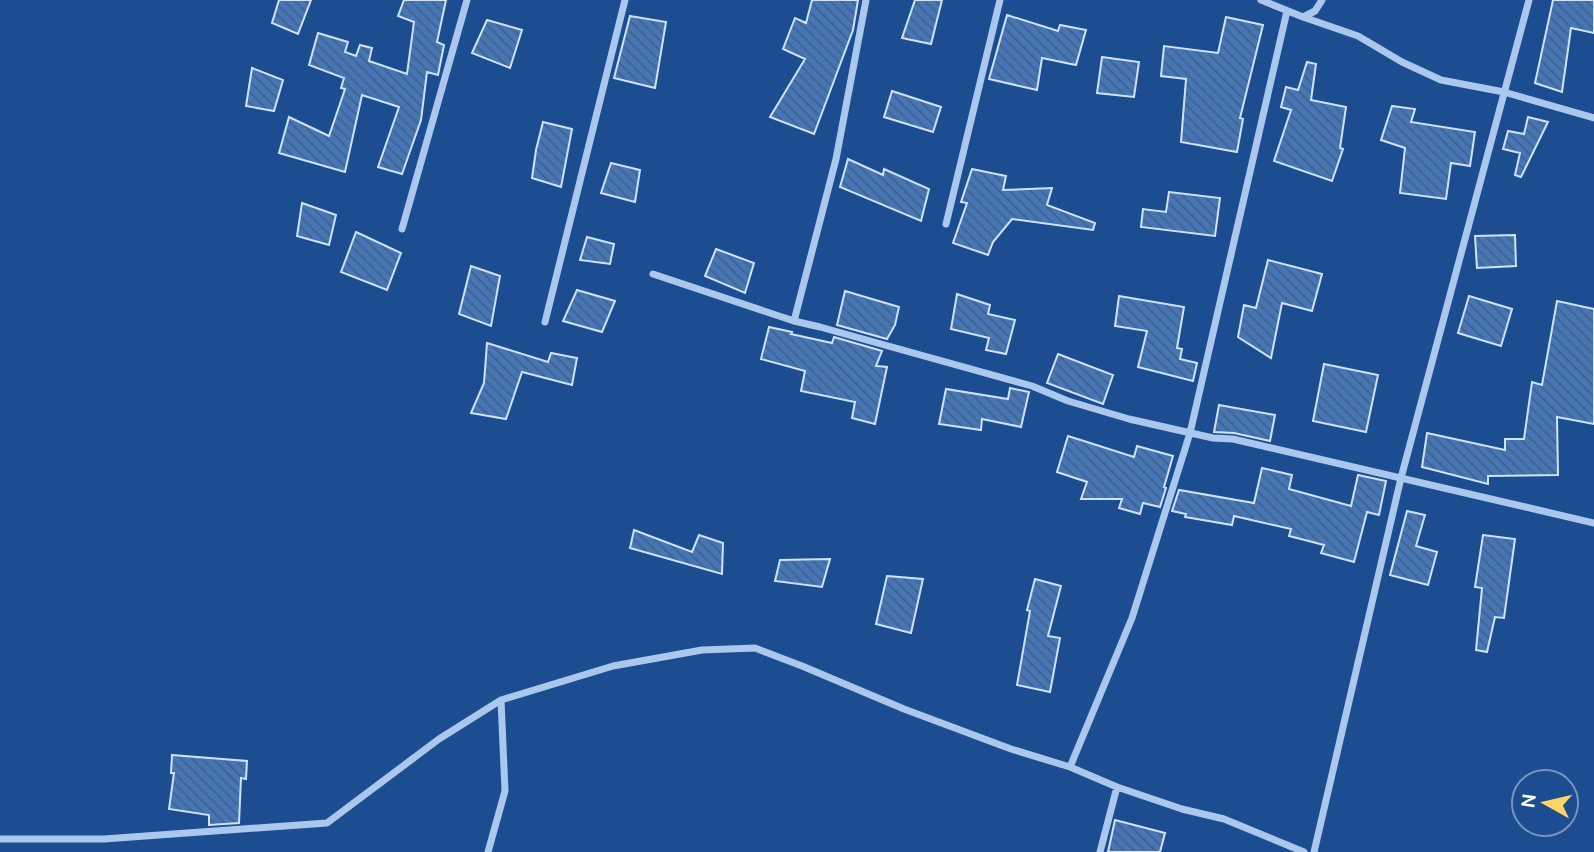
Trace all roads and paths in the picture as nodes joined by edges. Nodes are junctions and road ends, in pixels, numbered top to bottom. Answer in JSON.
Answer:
{"nodes":[{"id":1,"x":467,"y":0,"type":"edge"},
{"id":2,"x":625,"y":0,"type":"edge"},
{"id":3,"x":866,"y":0,"type":"edge"},
{"id":4,"x":1000,"y":0,"type":"edge"},
{"id":5,"x":1261,"y":0,"type":"edge"},
{"id":6,"x":1322,"y":0,"type":"edge"},
{"id":7,"x":1529,"y":0,"type":"edge"},
{"id":8,"x":1287,"y":11,"type":"junction"},
{"id":9,"x":1303,"y":18,"type":"junction"},
{"id":10,"x":1504,"y":92,"type":"junction"},
{"id":11,"x":1594,"y":118,"type":"edge"},
{"id":12,"x":946,"y":224,"type":"dead end"},
{"id":13,"x":402,"y":229,"type":"dead end"},
{"id":14,"x":653,"y":274,"type":"dead end"},
{"id":15,"x":794,"y":321,"type":"junction"},
{"id":16,"x":545,"y":322,"type":"dead end"},
{"id":17,"x":1190,"y":433,"type":"junction"},
{"id":18,"x":1401,"y":478,"type":"junction"},
{"id":19,"x":1594,"y":523,"type":"edge"},
{"id":20,"x":501,"y":700,"type":"junction"},
{"id":21,"x":1070,"y":767,"type":"junction"},
{"id":22,"x":1117,"y":787,"type":"junction"},
{"id":23,"x":0,"y":839,"type":"edge"},
{"id":24,"x":488,"y":852,"type":"edge"},
{"id":25,"x":1100,"y":852,"type":"edge"},
{"id":26,"x":1304,"y":852,"type":"edge"},
{"id":27,"x":1314,"y":852,"type":"edge"}],
"edges":[{"from":1,"to":13,"type":"street"},
{"from":2,"to":16,"type":"street"},
{"from":3,"to":15,"type":"street"},
{"from":4,"to":12,"type":"street"},
{"from":5,"to":8,"type":"street"},
{"from":6,"to":9,"type":"street"},
{"from":7,"to":10,"type":"street"},
{"from":8,"to":9,"type":"street"},
{"from":8,"to":17,"type":"street"},
{"from":9,"to":10,"type":"street"},
{"from":10,"to":11,"type":"street"},
{"from":10,"to":18,"type":"street"},
{"from":14,"to":15,"type":"street"},
{"from":15,"to":17,"type":"street"},
{"from":17,"to":18,"type":"street"},
{"from":17,"to":21,"type":"street"},
{"from":18,"to":19,"type":"street"},
{"from":18,"to":27,"type":"street"},
{"from":20,"to":21,"type":"street"},
{"from":20,"to":23,"type":"street"},
{"from":20,"to":24,"type":"street"},
{"from":21,"to":22,"type":"street"},
{"from":22,"to":25,"type":"street"},
{"from":22,"to":26,"type":"street"}]}
